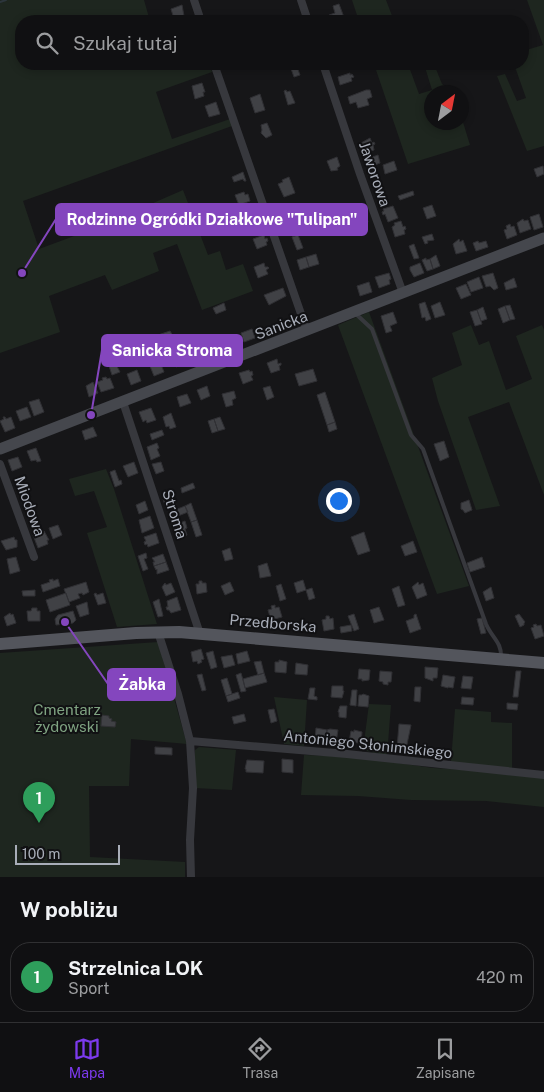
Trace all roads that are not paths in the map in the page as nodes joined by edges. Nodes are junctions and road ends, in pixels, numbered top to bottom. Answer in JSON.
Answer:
{"nodes":[{"id":1,"x":194,"y":0,"type":"edge"},
{"id":2,"x":301,"y":0,"type":"edge"},
{"id":3,"x":199,"y":15,"type":"edge"},
{"id":4,"x":306,"y":15,"type":"edge"},
{"id":5,"x":216,"y":70,"type":"edge"},
{"id":6,"x":325,"y":70,"type":"edge"},
{"id":7,"x":544,"y":238,"type":"edge"},
{"id":8,"x":403,"y":293,"type":"junction"},
{"id":9,"x":355,"y":312,"type":"junction"},
{"id":10,"x":307,"y":331,"type":"junction"},
{"id":11,"x":123,"y":402,"type":"junction"},
{"id":12,"x":0,"y":450,"type":"edge"},
{"id":13,"x":0,"y":464,"type":"edge"},
{"id":14,"x":34,"y":557,"type":"dead end"},
{"id":15,"x":158,"y":632,"type":"junction"},
{"id":16,"x":200,"y":634,"type":"junction"},
{"id":17,"x":0,"y":644,"type":"edge"},
{"id":18,"x":501,"y":659,"type":"junction"},
{"id":19,"x":544,"y":663,"type":"edge"},
{"id":20,"x":190,"y":741,"type":"junction"},
{"id":21,"x":544,"y":774,"type":"edge"},
{"id":22,"x":191,"y":877,"type":"edge"}],
"edges":[{"from":1,"to":3,"type":"street"},
{"from":2,"to":4,"type":"street"},
{"from":5,"to":10,"type":"street"},
{"from":6,"to":8,"type":"street","name":"Jaworowa"},
{"from":7,"to":8,"type":"street","name":"Sanicka"},
{"from":8,"to":9,"type":"street","name":"Sanicka"},
{"from":9,"to":10,"type":"street","name":"Sanicka"},
{"from":9,"to":18,"type":"lane"},
{"from":10,"to":11,"type":"street","name":"Sanicka"},
{"from":11,"to":12,"type":"street","name":"Sanicka"},
{"from":11,"to":16,"type":"street","name":"Stroma"},
{"from":13,"to":14,"type":"street","name":"Miodowa"},
{"from":15,"to":16,"type":"main road","name":"Przedborska"},
{"from":15,"to":17,"type":"main road","name":"Przedborska"},
{"from":15,"to":20,"type":"street"},
{"from":16,"to":18,"type":"main road","name":"Przedborska"},
{"from":18,"to":19,"type":"main road","name":"Przedborska"},
{"from":20,"to":21,"type":"street","name":"Antoniego Słonimskiego"},
{"from":20,"to":22,"type":"street"}]}
